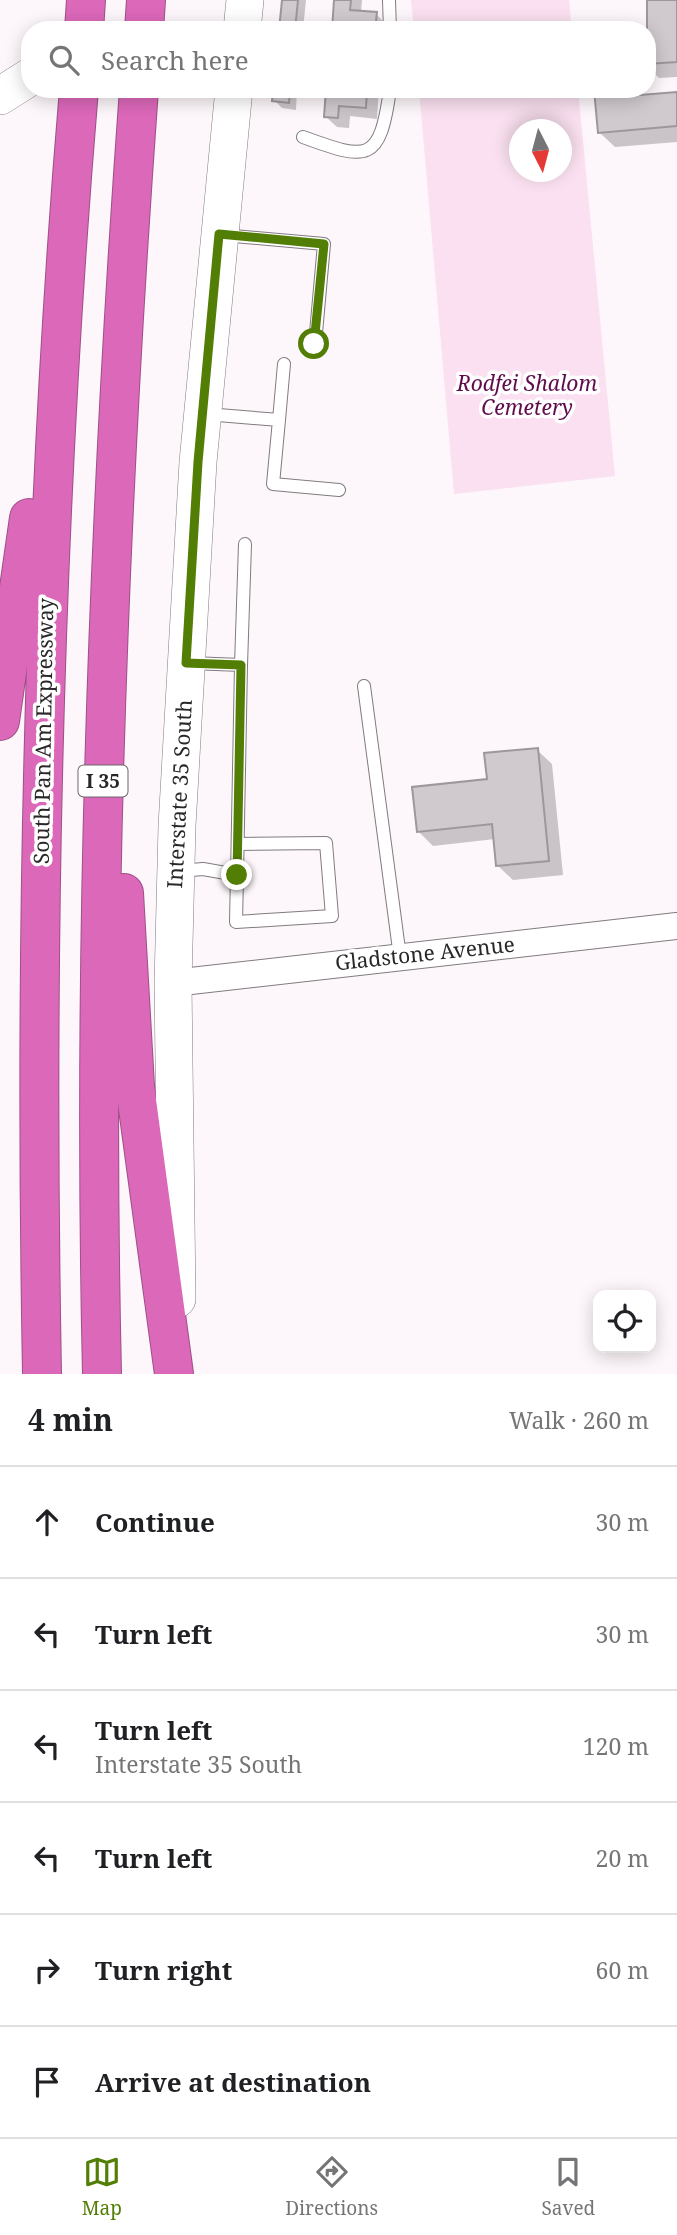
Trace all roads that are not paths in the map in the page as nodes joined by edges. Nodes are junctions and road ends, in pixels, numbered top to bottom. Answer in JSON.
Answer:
{"nodes":[{"id":1,"x":86,"y":0,"type":"edge"},
{"id":2,"x":146,"y":0,"type":"edge"},
{"id":3,"x":245,"y":0,"type":"edge"},
{"id":4,"x":389,"y":0,"type":"edge"},
{"id":5,"x":85,"y":21,"type":"edge"},
{"id":6,"x":145,"y":21,"type":"edge"},
{"id":7,"x":243,"y":21,"type":"edge"},
{"id":8,"x":390,"y":21,"type":"edge"},
{"id":9,"x":21,"y":83,"type":"edge"},
{"id":10,"x":0,"y":96,"type":"edge"},
{"id":11,"x":78,"y":98,"type":"edge"},
{"id":12,"x":138,"y":98,"type":"edge"},
{"id":13,"x":225,"y":98,"type":"edge"},
{"id":14,"x":389,"y":98,"type":"edge"},
{"id":15,"x":303,"y":137,"type":"dead end"},
{"id":16,"x":219,"y":234,"type":"junction"},
{"id":17,"x":60,"y":326,"type":"junction"},
{"id":18,"x":314,"y":344,"type":"dead end"},
{"id":19,"x":284,"y":364,"type":"dead end"},
{"id":20,"x":202,"y":414,"type":"junction"},
{"id":21,"x":279,"y":420,"type":"junction"},
{"id":22,"x":339,"y":490,"type":"dead end"},
{"id":23,"x":245,"y":544,"type":"dead end"},
{"id":24,"x":109,"y":567,"type":"junction"},
{"id":25,"x":186,"y":663,"type":"junction"},
{"id":26,"x":241,"y":665,"type":"junction"},
{"id":27,"x":364,"y":685,"type":"dead end"},
{"id":28,"x":0,"y":721,"type":"edge"},
{"id":29,"x":238,"y":844,"type":"junction"},
{"id":30,"x":176,"y":872,"type":"junction"},
{"id":31,"x":237,"y":875,"type":"junction"},
{"id":32,"x":677,"y":926,"type":"edge"},
{"id":33,"x":400,"y":957,"type":"junction"},
{"id":34,"x":173,"y":983,"type":"junction"},
{"id":35,"x":42,"y":1374,"type":"edge"},
{"id":36,"x":102,"y":1374,"type":"edge"},
{"id":37,"x":176,"y":1374,"type":"edge"}],
"edges":[{"from":1,"to":5,"type":"highway"},
{"from":2,"to":6,"type":"highway"},
{"from":3,"to":7,"type":"main road"},
{"from":4,"to":8,"type":"lane"},
{"from":9,"to":10,"type":"main road"},
{"from":11,"to":17,"type":"highway","name":"South Pan Am Expressway"},
{"from":12,"to":24,"type":"highway","number":"I 35"},
{"from":13,"to":16,"type":"main road","name":"Interstate 35 South"},
{"from":14,"to":15,"type":"lane"},
{"from":16,"to":18,"type":"lane"},
{"from":16,"to":20,"type":"main road","name":"Interstate 35 South"},
{"from":17,"to":28,"type":"highway"},
{"from":17,"to":35,"type":"highway","name":"South Pan Am Expressway"},
{"from":19,"to":21,"type":"lane"},
{"from":20,"to":21,"type":"lane"},
{"from":20,"to":25,"type":"main road","name":"Interstate 35 South"},
{"from":21,"to":22,"type":"lane"},
{"from":23,"to":26,"type":"lane"},
{"from":24,"to":36,"type":"highway","number":"I 35"},
{"from":24,"to":37,"type":"highway"},
{"from":25,"to":26,"type":"lane"},
{"from":25,"to":30,"type":"main road","name":"Interstate 35 South"},
{"from":26,"to":29,"type":"lane"},
{"from":27,"to":33,"type":"lane"},
{"from":29,"to":31,"type":"lane"},
{"from":29,"to":31,"type":"lane"},
{"from":30,"to":31,"type":"lane"},
{"from":30,"to":34,"type":"main road","name":"Interstate 35 South"},
{"from":32,"to":33,"type":"street","name":"Gladstone Avenue"},
{"from":33,"to":34,"type":"street","name":"Gladstone Avenue"},
{"from":34,"to":37,"type":"main road","name":"Interstate 35 South"}]}
